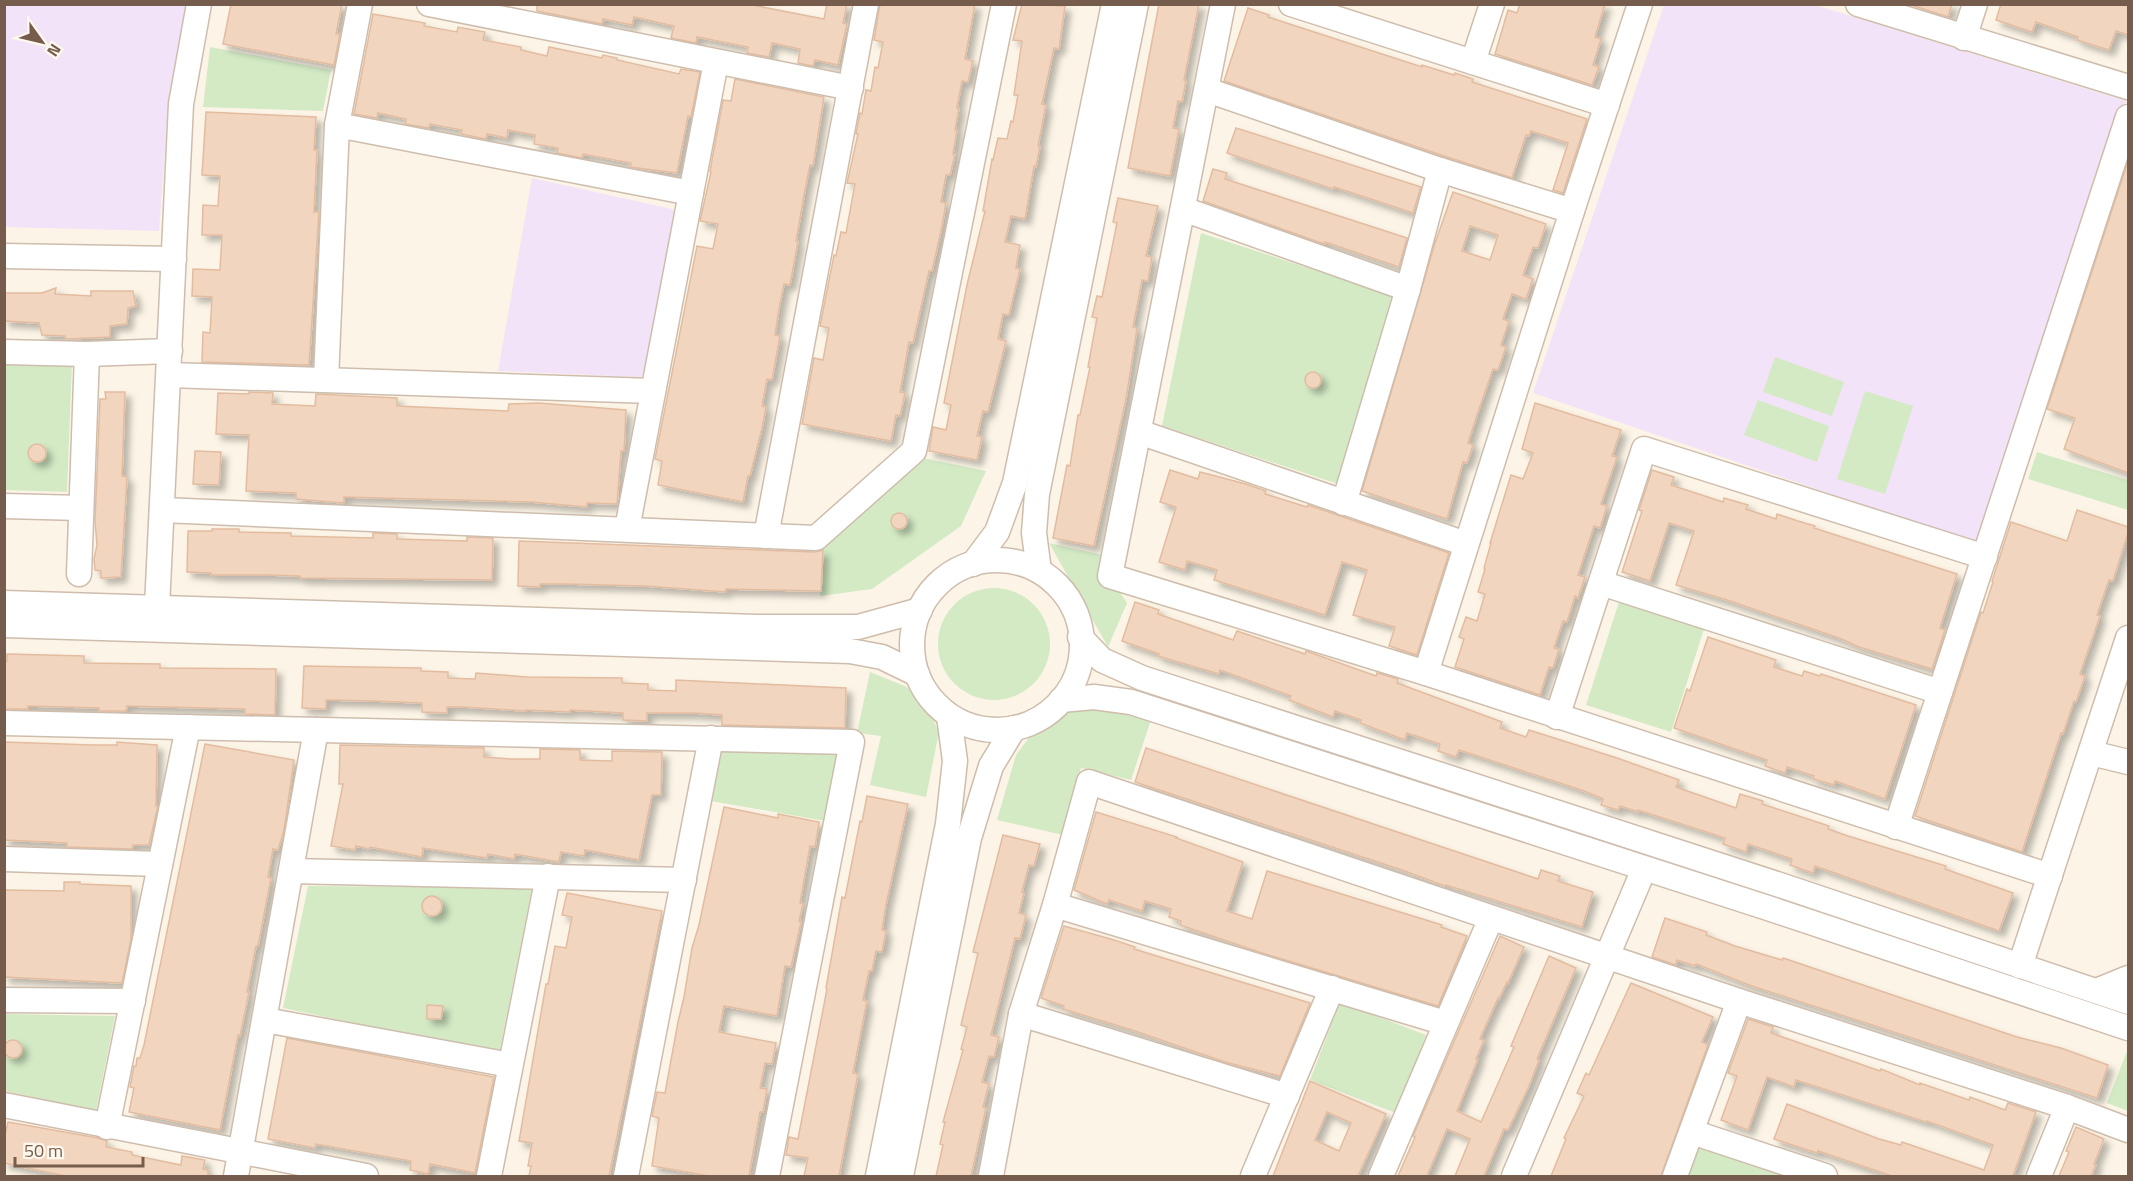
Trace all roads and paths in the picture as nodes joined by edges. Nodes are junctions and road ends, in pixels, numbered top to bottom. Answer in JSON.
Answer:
{"nodes":[{"id":1,"x":199,"y":4,"type":"edge"},
{"id":2,"x":360,"y":4,"type":"edge"},
{"id":3,"x":429,"y":4,"type":"edge"},
{"id":4,"x":866,"y":4,"type":"edge"},
{"id":5,"x":1004,"y":4,"type":"edge"},
{"id":6,"x":1114,"y":4,"type":"edge"},
{"id":7,"x":1136,"y":4,"type":"edge"},
{"id":8,"x":1223,"y":4,"type":"edge"},
{"id":9,"x":1291,"y":4,"type":"edge"},
{"id":10,"x":1492,"y":4,"type":"edge"},
{"id":11,"x":1640,"y":4,"type":"edge"},
{"id":12,"x":1858,"y":4,"type":"edge"},
{"id":13,"x":1975,"y":4,"type":"edge"},
{"id":14,"x":1964,"y":38,"type":"junction"},
{"id":15,"x":716,"y":62,"type":"junction"},
{"id":16,"x":1473,"y":62,"type":"junction"},
{"id":17,"x":2128,"y":87,"type":"edge"},
{"id":18,"x":851,"y":88,"type":"junction"},
{"id":19,"x":1207,"y":90,"type":"junction"},
{"id":20,"x":1607,"y":105,"type":"junction"},
{"id":21,"x":2128,"y":117,"type":"edge"},
{"id":22,"x":337,"y":125,"type":"junction"},
{"id":23,"x":1440,"y":170,"type":"junction"},
{"id":24,"x":691,"y":193,"type":"junction"},
{"id":25,"x":1183,"y":209,"type":"junction"},
{"id":26,"x":1572,"y":211,"type":"junction"},
{"id":27,"x":4,"y":256,"type":"edge"},
{"id":28,"x":174,"y":259,"type":"junction"},
{"id":29,"x":1408,"y":289,"type":"junction"},
{"id":30,"x":170,"y":351,"type":"junction"},
{"id":31,"x":4,"y":352,"type":"edge"},
{"id":32,"x":87,"y":354,"type":"junction"},
{"id":33,"x":169,"y":375,"type":"junction"},
{"id":34,"x":326,"y":380,"type":"junction"},
{"id":35,"x":653,"y":392,"type":"junction"},
{"id":36,"x":1139,"y":432,"type":"junction"},
{"id":37,"x":1344,"y":502,"type":"junction"},
{"id":38,"x":4,"y":506,"type":"edge"},
{"id":39,"x":81,"y":508,"type":"junction"},
{"id":40,"x":162,"y":510,"type":"junction"},
{"id":41,"x":627,"y":529,"type":"junction"},
{"id":42,"x":766,"y":536,"type":"junction"},
{"id":43,"x":1466,"y":544,"type":"junction"},
{"id":44,"x":1985,"y":557,"type":"junction"},
{"id":45,"x":973,"y":564,"type":"junction"},
{"id":46,"x":1039,"y":571,"type":"junction"},
{"id":47,"x":79,"y":574,"type":"dead end"},
{"id":48,"x":1601,"y":583,"type":"junction"},
{"id":49,"x":4,"y":603,"type":"edge"},
{"id":50,"x":157,"y":607,"type":"junction"},
{"id":51,"x":920,"y":610,"type":"junction"},
{"id":52,"x":4,"y":625,"type":"edge"},
{"id":53,"x":1080,"y":637,"type":"junction"},
{"id":54,"x":2126,"y":651,"type":"edge"},
{"id":55,"x":1426,"y":672,"type":"junction"},
{"id":56,"x":917,"y":674,"type":"junction"},
{"id":57,"x":1940,"y":692,"type":"junction"},
{"id":58,"x":1062,"y":700,"type":"junction"},
{"id":59,"x":949,"y":716,"type":"junction"},
{"id":60,"x":1557,"y":717,"type":"junction"},
{"id":61,"x":4,"y":723,"type":"edge"},
{"id":62,"x":188,"y":727,"type":"junction"},
{"id":63,"x":1014,"y":728,"type":"junction"},
{"id":64,"x":316,"y":730,"type":"junction"},
{"id":65,"x":711,"y":738,"type":"junction"},
{"id":66,"x":2091,"y":753,"type":"junction"},
{"id":67,"x":2128,"y":762,"type":"edge"},
{"id":68,"x":1896,"y":827,"type":"junction"},
{"id":69,"x":4,"y":859,"type":"edge"},
{"id":70,"x":160,"y":864,"type":"junction"},
{"id":71,"x":1644,"y":869,"type":"junction"},
{"id":72,"x":291,"y":871,"type":"junction"},
{"id":73,"x":548,"y":876,"type":"junction"},
{"id":74,"x":2050,"y":876,"type":"junction"},
{"id":75,"x":684,"y":880,"type":"junction"},
{"id":76,"x":1055,"y":905,"type":"junction"},
{"id":77,"x":1491,"y":918,"type":"junction"},
{"id":78,"x":1607,"y":956,"type":"junction"},
{"id":79,"x":2020,"y":966,"type":"junction"},
{"id":80,"x":2128,"y":978,"type":"edge"},
{"id":81,"x":1332,"y":988,"type":"junction"},
{"id":82,"x":2096,"y":991,"type":"junction"},
{"id":83,"x":4,"y":1000,"type":"edge"},
{"id":84,"x":133,"y":1001,"type":"junction"},
{"id":85,"x":1739,"y":1001,"type":"junction"},
{"id":86,"x":2128,"y":1002,"type":"edge"},
{"id":87,"x":1021,"y":1014,"type":"junction"},
{"id":88,"x":264,"y":1020,"type":"junction"},
{"id":89,"x":1445,"y":1023,"type":"junction"},
{"id":90,"x":2128,"y":1028,"type":"edge"},
{"id":91,"x":510,"y":1065,"type":"junction"},
{"id":92,"x":1287,"y":1095,"type":"junction"},
{"id":93,"x":4,"y":1106,"type":"edge"},
{"id":94,"x":2067,"y":1107,"type":"junction"},
{"id":95,"x":107,"y":1127,"type":"junction"},
{"id":96,"x":2128,"y":1130,"type":"edge"},
{"id":97,"x":1692,"y":1132,"type":"junction"},
{"id":98,"x":241,"y":1153,"type":"junction"},
{"id":99,"x":236,"y":1176,"type":"edge"},
{"id":100,"x":366,"y":1176,"type":"edge"},
{"id":101,"x":489,"y":1176,"type":"edge"},
{"id":102,"x":626,"y":1176,"type":"edge"},
{"id":103,"x":767,"y":1176,"type":"edge"},
{"id":104,"x":878,"y":1176,"type":"edge"},
{"id":105,"x":901,"y":1176,"type":"edge"},
{"id":106,"x":991,"y":1176,"type":"edge"},
{"id":107,"x":1252,"y":1176,"type":"edge"},
{"id":108,"x":1380,"y":1176,"type":"edge"},
{"id":109,"x":1514,"y":1176,"type":"edge"},
{"id":110,"x":1675,"y":1176,"type":"edge"},
{"id":111,"x":1825,"y":1176,"type":"edge"},
{"id":112,"x":2038,"y":1176,"type":"edge"}],
"edges":[{"from":1,"to":28,"type":"street"},
{"from":2,"to":22,"type":"street"},
{"from":3,"to":15,"type":"street"},
{"from":4,"to":18,"type":"street"},
{"from":5,"to":42,"type":"street"},
{"from":6,"to":45,"type":"street"},
{"from":7,"to":46,"type":"street"},
{"from":8,"to":19,"type":"street"},
{"from":9,"to":16,"type":"street"},
{"from":10,"to":16,"type":"street"},
{"from":11,"to":20,"type":"street"},
{"from":12,"to":14,"type":"street"},
{"from":13,"to":14,"type":"street"},
{"from":14,"to":17,"type":"street"},
{"from":15,"to":18,"type":"street"},
{"from":15,"to":24,"type":"street"},
{"from":16,"to":20,"type":"street"},
{"from":18,"to":42,"type":"street"},
{"from":19,"to":23,"type":"street"},
{"from":19,"to":25,"type":"street"},
{"from":20,"to":26,"type":"street"},
{"from":21,"to":44,"type":"street"},
{"from":22,"to":24,"type":"street"},
{"from":22,"to":34,"type":"street"},
{"from":23,"to":26,"type":"street"},
{"from":23,"to":29,"type":"street"},
{"from":24,"to":35,"type":"street"},
{"from":25,"to":29,"type":"street"},
{"from":25,"to":36,"type":"street"},
{"from":26,"to":43,"type":"street"},
{"from":27,"to":28,"type":"street"},
{"from":28,"to":30,"type":"street"},
{"from":29,"to":37,"type":"street"},
{"from":30,"to":32,"type":"street"},
{"from":30,"to":33,"type":"street"},
{"from":31,"to":32,"type":"street"},
{"from":32,"to":39,"type":"street"},
{"from":33,"to":34,"type":"street"},
{"from":33,"to":40,"type":"street"},
{"from":34,"to":35,"type":"street"},
{"from":35,"to":41,"type":"street"},
{"from":36,"to":37,"type":"street"},
{"from":36,"to":55,"type":"street"},
{"from":37,"to":43,"type":"street"},
{"from":38,"to":39,"type":"street"},
{"from":39,"to":47,"type":"street"},
{"from":40,"to":41,"type":"street"},
{"from":40,"to":50,"type":"street"},
{"from":41,"to":42,"type":"street"},
{"from":43,"to":55,"type":"street"},
{"from":44,"to":48,"type":"street"},
{"from":44,"to":57,"type":"street"},
{"from":45,"to":46,"type":"street"},
{"from":45,"to":51,"type":"street"},
{"from":46,"to":53,"type":"street"},
{"from":48,"to":57,"type":"street"},
{"from":48,"to":60,"type":"street"},
{"from":49,"to":50,"type":"street"},
{"from":50,"to":51,"type":"street"},
{"from":51,"to":56,"type":"street"},
{"from":52,"to":56,"type":"street"},
{"from":53,"to":58,"type":"street"},
{"from":53,"to":79,"type":"street"},
{"from":54,"to":66,"type":"street"},
{"from":55,"to":60,"type":"street"},
{"from":56,"to":59,"type":"street"},
{"from":57,"to":68,"type":"street"},
{"from":58,"to":63,"type":"street"},
{"from":58,"to":71,"type":"street"},
{"from":59,"to":63,"type":"street"},
{"from":59,"to":104,"type":"street"},
{"from":60,"to":68,"type":"street"},
{"from":61,"to":62,"type":"street"},
{"from":62,"to":64,"type":"street"},
{"from":62,"to":70,"type":"street"},
{"from":63,"to":105,"type":"street"},
{"from":64,"to":65,"type":"street"},
{"from":64,"to":72,"type":"street"},
{"from":65,"to":75,"type":"street"},
{"from":65,"to":103,"type":"street"},
{"from":66,"to":67,"type":"street"},
{"from":66,"to":74,"type":"street"},
{"from":68,"to":74,"type":"street"},
{"from":69,"to":70,"type":"street"},
{"from":70,"to":84,"type":"street"},
{"from":71,"to":78,"type":"street"},
{"from":71,"to":90,"type":"street"},
{"from":72,"to":73,"type":"street"},
{"from":72,"to":88,"type":"street"},
{"from":73,"to":75,"type":"street"},
{"from":73,"to":91,"type":"street"},
{"from":74,"to":79,"type":"street"},
{"from":75,"to":102,"type":"street"},
{"from":76,"to":77,"type":"street"},
{"from":76,"to":81,"type":"street"},
{"from":76,"to":87,"type":"street"},
{"from":77,"to":78,"type":"street"},
{"from":77,"to":89,"type":"street"},
{"from":78,"to":85,"type":"street"},
{"from":78,"to":109,"type":"street"},
{"from":79,"to":82,"type":"street"},
{"from":80,"to":82,"type":"street"},
{"from":81,"to":89,"type":"street"},
{"from":81,"to":92,"type":"street"},
{"from":82,"to":86,"type":"street"},
{"from":83,"to":84,"type":"street"},
{"from":84,"to":95,"type":"street"},
{"from":85,"to":94,"type":"street"},
{"from":85,"to":97,"type":"street"},
{"from":87,"to":92,"type":"street"},
{"from":87,"to":106,"type":"street"},
{"from":88,"to":91,"type":"street"},
{"from":88,"to":98,"type":"street"},
{"from":89,"to":108,"type":"street"},
{"from":91,"to":101,"type":"street"},
{"from":92,"to":107,"type":"street"},
{"from":93,"to":95,"type":"street"},
{"from":94,"to":96,"type":"street"},
{"from":94,"to":112,"type":"street"},
{"from":95,"to":98,"type":"street"},
{"from":97,"to":110,"type":"street"},
{"from":97,"to":111,"type":"street"},
{"from":98,"to":99,"type":"street"},
{"from":98,"to":100,"type":"street"}]}
